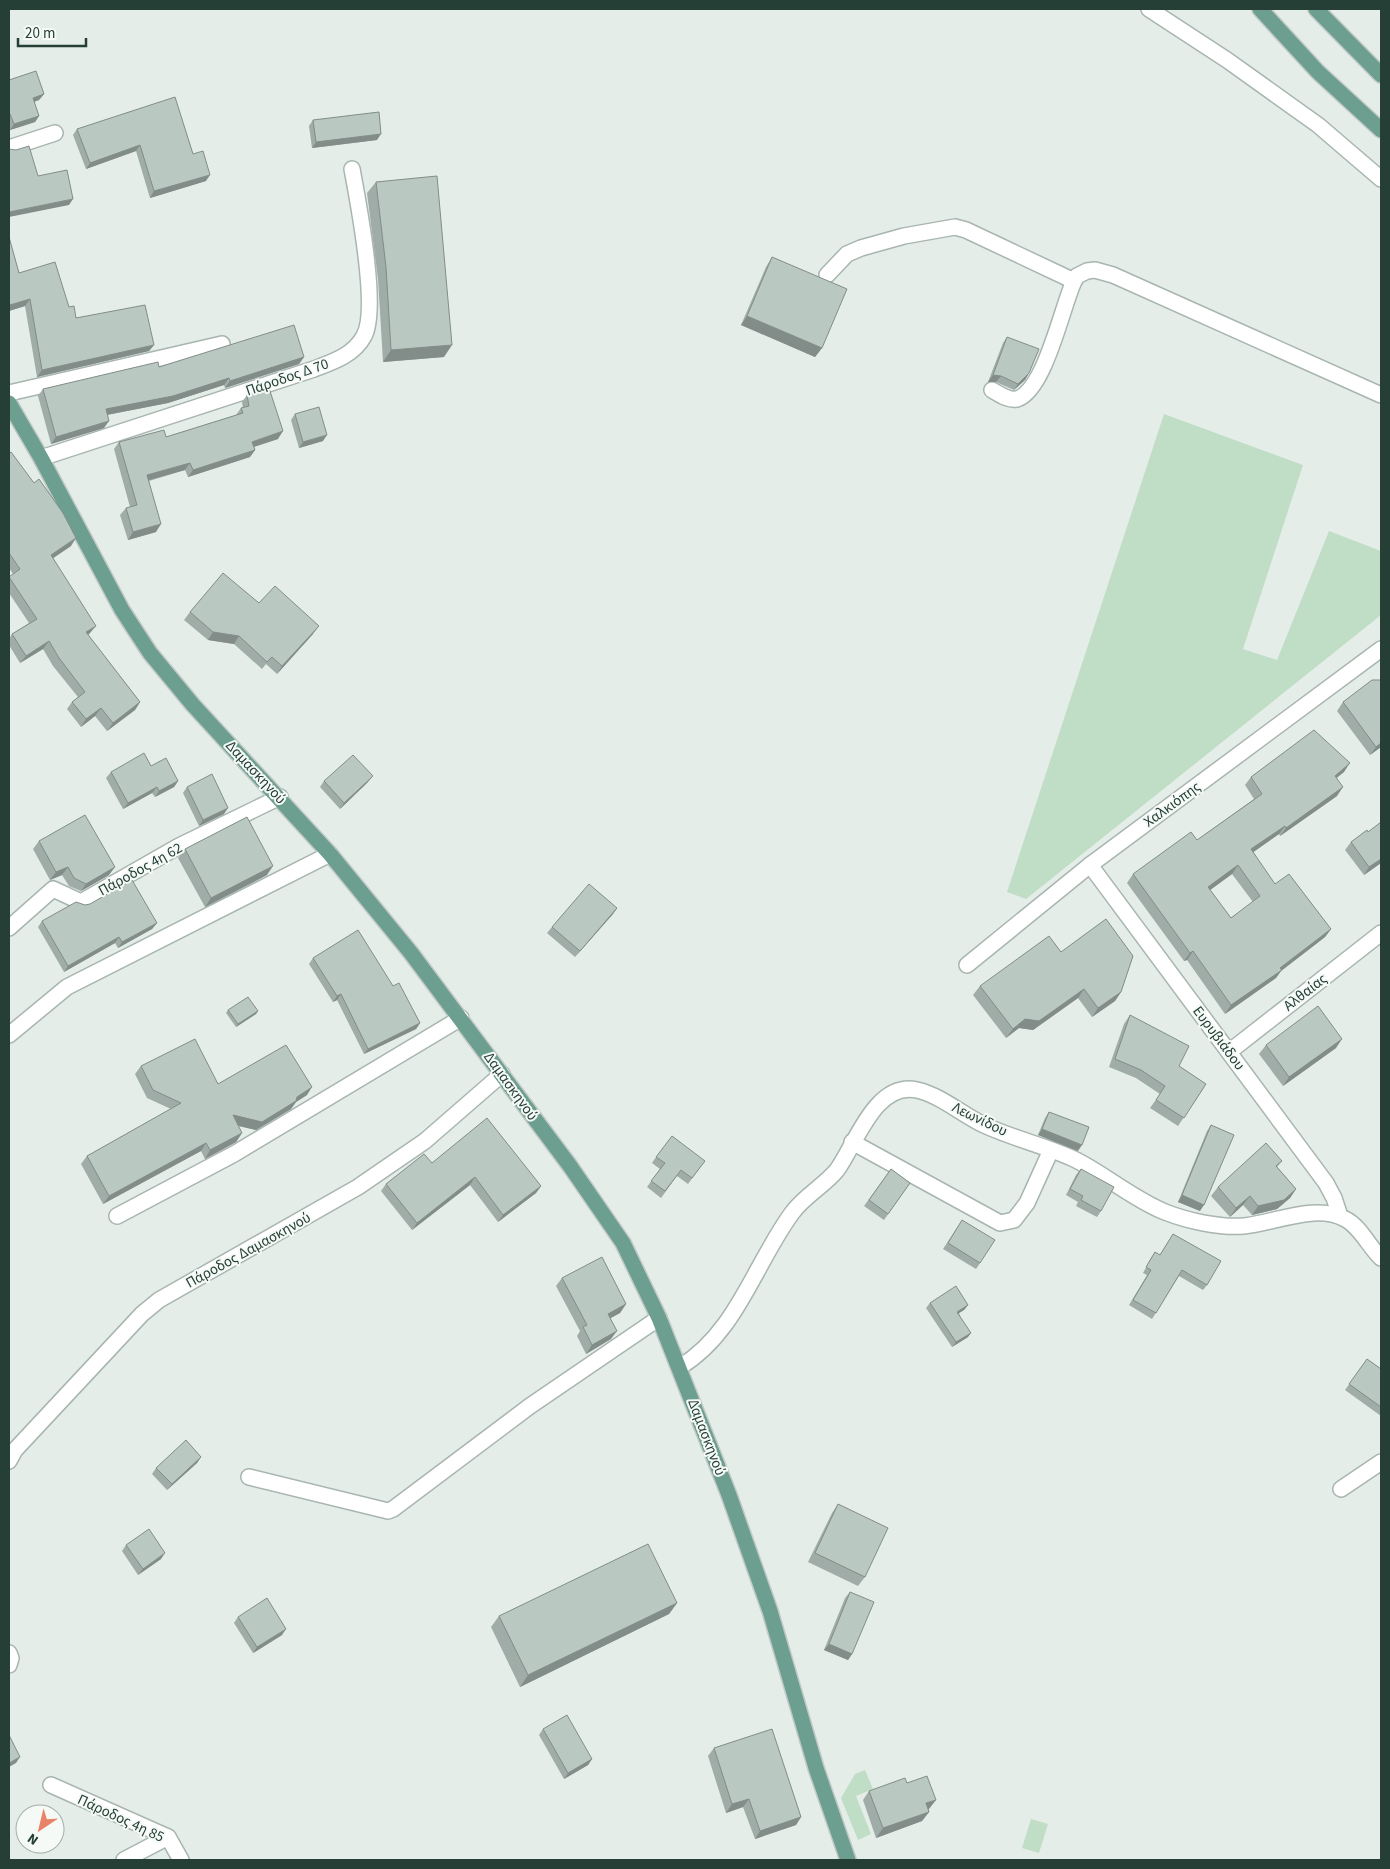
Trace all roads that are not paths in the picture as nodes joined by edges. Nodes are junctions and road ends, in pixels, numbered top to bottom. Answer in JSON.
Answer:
{"nodes":[{"id":1,"x":1149,"y":9,"type":"edge"},
{"id":2,"x":1260,"y":9,"type":"edge"},
{"id":3,"x":1316,"y":9,"type":"edge"},
{"id":4,"x":1381,"y":76,"type":"edge"},
{"id":5,"x":1381,"y":130,"type":"edge"},
{"id":6,"x":55,"y":133,"type":"dead end"},
{"id":7,"x":9,"y":148,"type":"edge"},
{"id":8,"x":352,"y":169,"type":"dead end"},
{"id":9,"x":1381,"y":179,"type":"edge"},
{"id":10,"x":827,"y":275,"type":"dead end"},
{"id":11,"x":1074,"y":281,"type":"junction"},
{"id":12,"x":222,"y":344,"type":"dead end"},
{"id":13,"x":992,"y":390,"type":"dead end"},
{"id":14,"x":9,"y":393,"type":"edge"},
{"id":15,"x":1381,"y":396,"type":"edge"},
{"id":16,"x":9,"y":403,"type":"edge"},
{"id":17,"x":41,"y":458,"type":"junction"},
{"id":18,"x":1381,"y":649,"type":"edge"},
{"id":19,"x":280,"y":797,"type":"junction"},
{"id":20,"x":330,"y":854,"type":"junction"},
{"id":21,"x":1090,"y":865,"type":"junction"},
{"id":22,"x":9,"y":928,"type":"edge"},
{"id":23,"x":1381,"y":932,"type":"edge"},
{"id":24,"x":967,"y":965,"type":"dead end"},
{"id":25,"x":461,"y":1018,"type":"junction"},
{"id":26,"x":9,"y":1035,"type":"edge"},
{"id":27,"x":1229,"y":1052,"type":"junction"},
{"id":28,"x":502,"y":1074,"type":"junction"},
{"id":29,"x":852,"y":1142,"type":"junction"},
{"id":30,"x":1051,"y":1150,"type":"junction"},
{"id":31,"x":117,"y":1216,"type":"dead end"},
{"id":32,"x":1340,"y":1216,"type":"junction"},
{"id":33,"x":1381,"y":1258,"type":"edge"},
{"id":34,"x":660,"y":1318,"type":"junction"},
{"id":35,"x":680,"y":1367,"type":"junction"},
{"id":36,"x":11,"y":1454,"type":"edge"},
{"id":37,"x":1381,"y":1462,"type":"edge"},
{"id":38,"x":249,"y":1478,"type":"dead end"},
{"id":39,"x":1342,"y":1489,"type":"dead end"},
{"id":40,"x":9,"y":1653,"type":"edge"},
{"id":41,"x":9,"y":1666,"type":"edge"},
{"id":42,"x":51,"y":1785,"type":"dead end"},
{"id":43,"x":168,"y":1837,"type":"junction"},
{"id":44,"x":124,"y":1860,"type":"edge"},
{"id":45,"x":182,"y":1860,"type":"edge"},
{"id":46,"x":848,"y":1860,"type":"edge"}],
"edges":[{"from":1,"to":9,"type":"street"},
{"from":2,"to":5,"type":"main road"},
{"from":3,"to":4,"type":"main road"},
{"from":6,"to":7,"type":"street"},
{"from":8,"to":17,"type":"street","name":"Πάροδος Δ 70"},
{"from":10,"to":11,"type":"street"},
{"from":11,"to":13,"type":"street"},
{"from":11,"to":15,"type":"street"},
{"from":12,"to":14,"type":"street"},
{"from":16,"to":17,"type":"main road","name":"Δαμασκηνού"},
{"from":17,"to":19,"type":"main road","name":"Δαμασκηνού"},
{"from":18,"to":21,"type":"street","name":"Χαλκιόπης"},
{"from":19,"to":20,"type":"main road","name":"Δαμασκηνού"},
{"from":19,"to":22,"type":"street","name":"Πάροδος 4η 62"},
{"from":20,"to":25,"type":"main road","name":"Δαμασκηνού"},
{"from":20,"to":26,"type":"street"},
{"from":21,"to":24,"type":"street","name":"Χαλκιόπης"},
{"from":21,"to":27,"type":"street","name":"Ευρυβιάδου"},
{"from":23,"to":27,"type":"street","name":"Αλθαίας"},
{"from":25,"to":28,"type":"main road","name":"Δαμασκηνού"},
{"from":25,"to":31,"type":"street"},
{"from":27,"to":32,"type":"street","name":"Ευρυβιάδου"},
{"from":28,"to":34,"type":"main road","name":"Δαμασκηνού"},
{"from":28,"to":36,"type":"street","name":"Πάροδος Δαμασκηνού"},
{"from":29,"to":30,"type":"street","name":"Λεωνίδου"},
{"from":29,"to":30,"type":"street"},
{"from":29,"to":35,"type":"street","name":"Λεωνίδου"},
{"from":30,"to":32,"type":"street","name":"Λεωνίδου"},
{"from":32,"to":33,"type":"street"},
{"from":34,"to":35,"type":"main road","name":"Δαμασκηνού"},
{"from":34,"to":38,"type":"street"},
{"from":35,"to":46,"type":"main road","name":"Δαμασκηνού"},
{"from":37,"to":39,"type":"street"},
{"from":40,"to":41,"type":"street"},
{"from":42,"to":43,"type":"street","name":"Πάροδος 4η 85"},
{"from":43,"to":44,"type":"street"},
{"from":43,"to":45,"type":"street","name":"Πάροδος 4η 85"}]}
